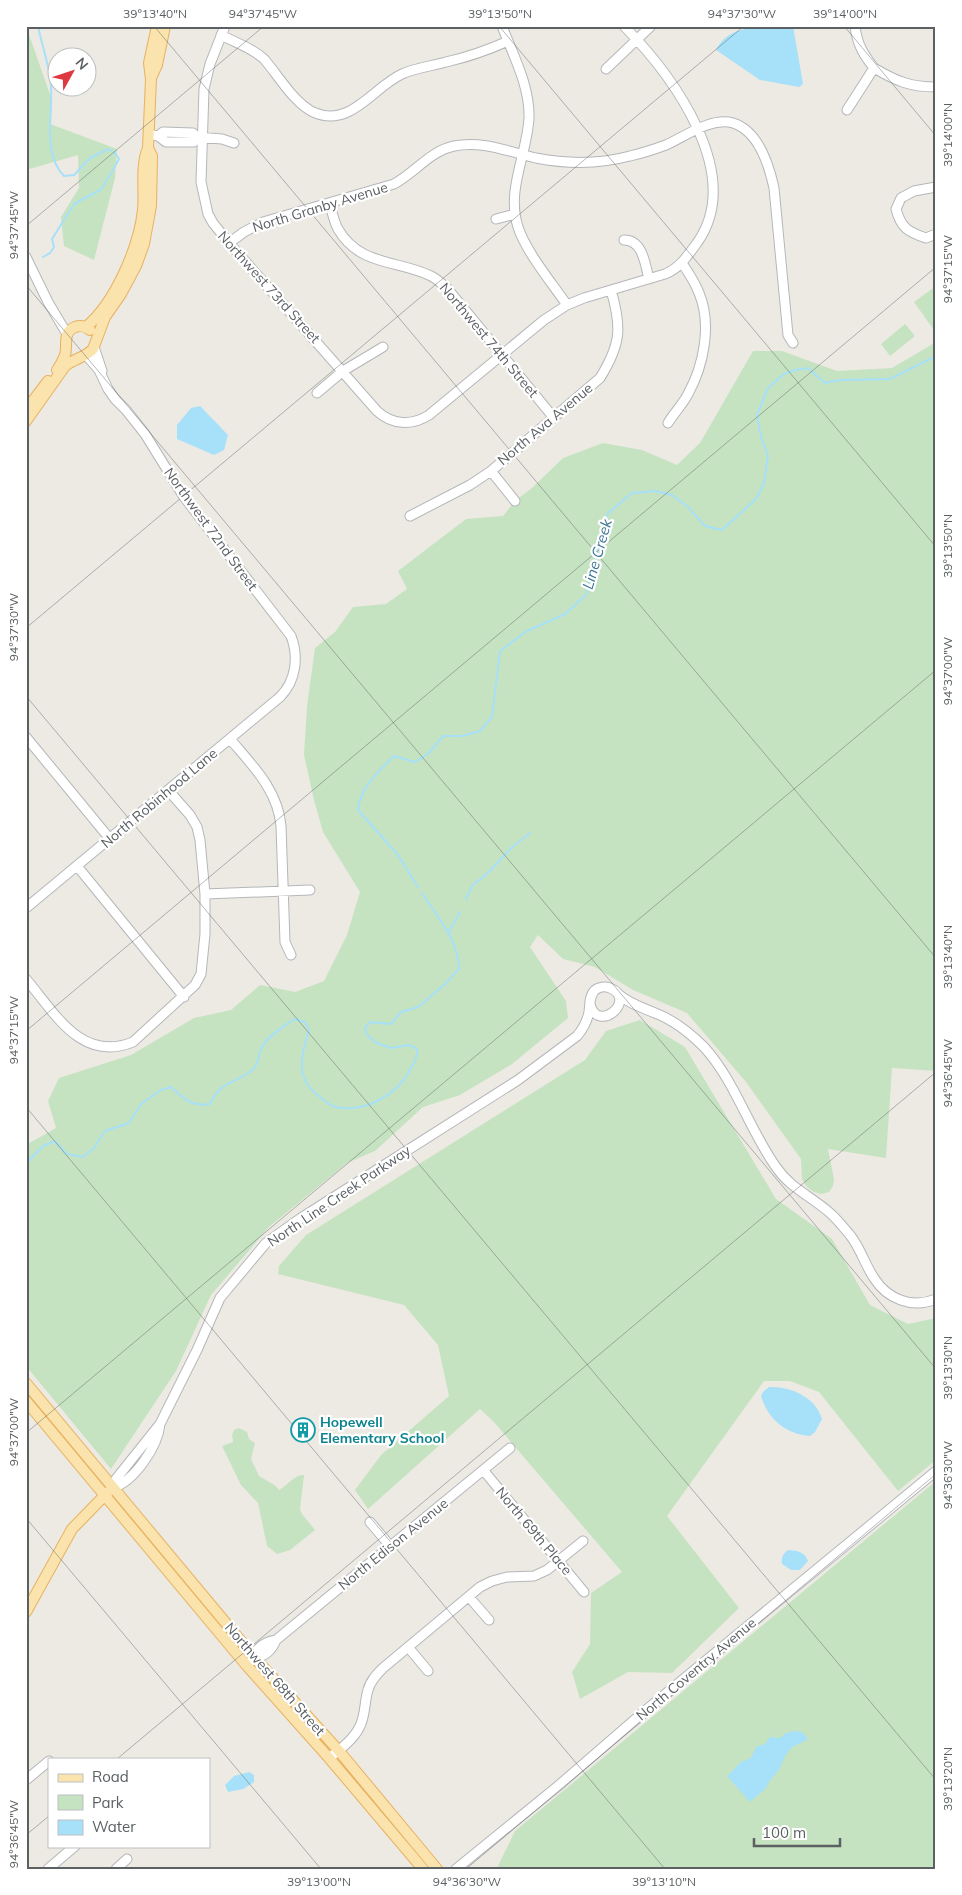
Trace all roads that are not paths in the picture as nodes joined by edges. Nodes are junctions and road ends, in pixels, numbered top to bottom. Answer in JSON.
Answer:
{"nodes":[{"id":1,"x":157,"y":26,"type":"edge"},
{"id":2,"x":165,"y":26,"type":"edge"},
{"id":3,"x":502,"y":26,"type":"edge"},
{"id":4,"x":624,"y":26,"type":"edge"},
{"id":5,"x":651,"y":26,"type":"edge"},
{"id":6,"x":854,"y":26,"type":"edge"},
{"id":7,"x":223,"y":30,"type":"edge"},
{"id":8,"x":637,"y":39,"type":"junction"},
{"id":9,"x":508,"y":41,"type":"junction"},
{"id":10,"x":874,"y":68,"type":"junction"},
{"id":11,"x":606,"y":69,"type":"dead end"},
{"id":12,"x":151,"y":79,"type":"junction"},
{"id":13,"x":936,"y":87,"type":"edge"},
{"id":14,"x":847,"y":110,"type":"dead end"},
{"id":15,"x":697,"y":130,"type":"junction"},
{"id":16,"x":154,"y":135,"type":"junction"},
{"id":17,"x":199,"y":137,"type":"junction"},
{"id":18,"x":234,"y":143,"type":"dead end"},
{"id":19,"x":148,"y":148,"type":"junction"},
{"id":20,"x":522,"y":154,"type":"junction"},
{"id":21,"x":936,"y":187,"type":"edge"},
{"id":22,"x":330,"y":204,"type":"junction"},
{"id":23,"x":515,"y":214,"type":"junction"},
{"id":24,"x":496,"y":219,"type":"dead end"},
{"id":25,"x":936,"y":234,"type":"edge"},
{"id":26,"x":624,"y":240,"type":"dead end"},
{"id":27,"x":229,"y":243,"type":"junction"},
{"id":28,"x":26,"y":257,"type":"edge"},
{"id":29,"x":682,"y":263,"type":"junction"},
{"id":30,"x":649,"y":279,"type":"junction"},
{"id":31,"x":611,"y":290,"type":"junction"},
{"id":32,"x":48,"y":302,"type":"junction"},
{"id":33,"x":567,"y":305,"type":"junction"},
{"id":34,"x":82,"y":327,"type":"junction"},
{"id":35,"x":67,"y":334,"type":"junction"},
{"id":36,"x":95,"y":343,"type":"junction"},
{"id":37,"x":793,"y":343,"type":"dead end"},
{"id":38,"x":66,"y":345,"type":"junction"},
{"id":39,"x":383,"y":347,"type":"dead end"},
{"id":40,"x":502,"y":354,"type":"junction"},
{"id":41,"x":83,"y":356,"type":"junction"},
{"id":42,"x":343,"y":371,"type":"junction"},
{"id":43,"x":103,"y":378,"type":"junction"},
{"id":44,"x":317,"y":393,"type":"dead end"},
{"id":45,"x":26,"y":410,"type":"edge"},
{"id":46,"x":554,"y":418,"type":"junction"},
{"id":47,"x":26,"y":421,"type":"edge"},
{"id":48,"x":668,"y":423,"type":"dead end"},
{"id":49,"x":491,"y":471,"type":"junction"},
{"id":50,"x":515,"y":501,"type":"dead end"},
{"id":51,"x":410,"y":516,"type":"dead end"},
{"id":52,"x":289,"y":686,"type":"joint"},
{"id":53,"x":26,"y":737,"type":"edge"},
{"id":54,"x":230,"y":739,"type":"junction"},
{"id":55,"x":168,"y":790,"type":"junction"},
{"id":56,"x":110,"y":839,"type":"junction"},
{"id":57,"x":77,"y":866,"type":"junction"},
{"id":58,"x":310,"y":890,"type":"dead end"},
{"id":59,"x":283,"y":891,"type":"junction"},
{"id":60,"x":205,"y":894,"type":"junction"},
{"id":61,"x":26,"y":908,"type":"edge"},
{"id":62,"x":291,"y":955,"type":"dead end"},
{"id":63,"x":26,"y":979,"type":"edge"},
{"id":64,"x":618,"y":994,"type":"junction"},
{"id":65,"x":184,"y":997,"type":"junction"},
{"id":66,"x":590,"y":1004,"type":"junction"},
{"id":67,"x":636,"y":1007,"type":"junction"},
{"id":68,"x":615,"y":1012,"type":"junction"},
{"id":69,"x":606,"y":1016,"type":"junction"},
{"id":70,"x":584,"y":1027,"type":"junction"},
{"id":71,"x":936,"y":1299,"type":"edge"},
{"id":72,"x":26,"y":1383,"type":"edge"},
{"id":73,"x":26,"y":1402,"type":"edge"},
{"id":74,"x":510,"y":1448,"type":"dead end"},
{"id":75,"x":484,"y":1470,"type":"junction"},
{"id":76,"x":936,"y":1471,"type":"edge"},
{"id":77,"x":112,"y":1488,"type":"junction"},
{"id":78,"x":104,"y":1495,"type":"junction"},
{"id":79,"x":370,"y":1522,"type":"dead end"},
{"id":80,"x":583,"y":1541,"type":"dead end"},
{"id":81,"x":157,"y":1542,"type":"junction"},
{"id":82,"x":391,"y":1547,"type":"junction"},
{"id":83,"x":148,"y":1549,"type":"junction"},
{"id":84,"x":558,"y":1561,"type":"junction"},
{"id":85,"x":584,"y":1592,"type":"dead end"},
{"id":86,"x":469,"y":1597,"type":"junction"},
{"id":87,"x":26,"y":1612,"type":"edge"},
{"id":88,"x":489,"y":1620,"type":"dead end"},
{"id":89,"x":408,"y":1647,"type":"junction"},
{"id":90,"x":255,"y":1658,"type":"junction"},
{"id":91,"x":247,"y":1666,"type":"junction"},
{"id":92,"x":428,"y":1670,"type":"dead end"},
{"id":93,"x":338,"y":1751,"type":"junction"},
{"id":94,"x":329,"y":1758,"type":"junction"},
{"id":95,"x":48,"y":1761,"type":"edge"},
{"id":96,"x":26,"y":1780,"type":"edge"},
{"id":97,"x":73,"y":1848,"type":"edge"},
{"id":98,"x":127,"y":1859,"type":"dead end"},
{"id":99,"x":48,"y":1869,"type":"edge"},
{"id":100,"x":116,"y":1869,"type":"edge"},
{"id":101,"x":423,"y":1869,"type":"edge"},
{"id":102,"x":438,"y":1869,"type":"edge"},
{"id":103,"x":456,"y":1869,"type":"edge"}],
"edges":[{"from":1,"to":12,"type":"main road"},
{"from":2,"to":12,"type":"main road"},
{"from":3,"to":9,"type":"street"},
{"from":4,"to":8,"type":"street"},
{"from":5,"to":8,"type":"street"},
{"from":6,"to":10,"type":"street"},
{"from":7,"to":9,"type":"street"},
{"from":7,"to":17,"type":"street","name":"Northwest 73rd Street"},
{"from":8,"to":11,"type":"street"},
{"from":8,"to":15,"type":"street"},
{"from":9,"to":20,"type":"street"},
{"from":10,"to":13,"type":"street"},
{"from":10,"to":14,"type":"street"},
{"from":12,"to":16,"type":"main road"},
{"from":15,"to":20,"type":"street","name":"North Granby Avenue"},
{"from":15,"to":29,"type":"street"},
{"from":15,"to":37,"type":"street","name":"North Granby Avenue"},
{"from":16,"to":17,"type":"street"},
{"from":16,"to":19,"type":"main road"},
{"from":17,"to":18,"type":"street"},
{"from":17,"to":27,"type":"street","name":"Northwest 73rd Street"},
{"from":19,"to":34,"type":"main road"},
{"from":19,"to":36,"type":"main road"},
{"from":20,"to":22,"type":"street","name":"North Granby Avenue"},
{"from":20,"to":23,"type":"street"},
{"from":21,"to":25,"type":"street"},
{"from":22,"to":27,"type":"street","name":"North Granby Avenue"},
{"from":22,"to":40,"type":"street","name":"Northwest 74th Street"},
{"from":23,"to":24,"type":"street"},
{"from":23,"to":33,"type":"street"},
{"from":26,"to":30,"type":"street"},
{"from":27,"to":42,"type":"street","name":"Northwest 73rd Street"},
{"from":28,"to":32,"type":"street"},
{"from":29,"to":30,"type":"street"},
{"from":29,"to":48,"type":"street"},
{"from":30,"to":31,"type":"street"},
{"from":31,"to":33,"type":"street"},
{"from":31,"to":46,"type":"street","name":"North Ava Avenue"},
{"from":32,"to":34,"type":"street"},
{"from":32,"to":35,"type":"street"},
{"from":33,"to":40,"type":"street"},
{"from":34,"to":35,"type":"main road"},
{"from":34,"to":36,"type":"main road"},
{"from":35,"to":38,"type":"main road"},
{"from":36,"to":41,"type":"main road"},
{"from":36,"to":43,"type":"street","name":"Northwest 72nd Street"},
{"from":38,"to":41,"type":"main road"},
{"from":38,"to":45,"type":"main road"},
{"from":39,"to":42,"type":"street"},
{"from":40,"to":42,"type":"street","name":"Northwest 73rd Street"},
{"from":40,"to":46,"type":"street","name":"Northwest 74th Street"},
{"from":41,"to":43,"type":"street","name":"Northwest 72nd Street"},
{"from":41,"to":47,"type":"main road"},
{"from":42,"to":44,"type":"street"},
{"from":43,"to":52,"type":"street","name":"Northwest 72nd Street"},
{"from":46,"to":49,"type":"street","name":"North Ava Avenue"},
{"from":49,"to":50,"type":"street"},
{"from":49,"to":51,"type":"street","name":"North Ava Avenue"},
{"from":52,"to":54,"type":"street","name":"North Robinhood Lane"},
{"from":53,"to":56,"type":"street"},
{"from":54,"to":55,"type":"street","name":"North Robinhood Lane"},
{"from":54,"to":59,"type":"street"},
{"from":55,"to":56,"type":"street","name":"North Robinhood Lane"},
{"from":55,"to":60,"type":"street"},
{"from":56,"to":57,"type":"street","name":"North Robinhood Lane"},
{"from":57,"to":61,"type":"street","name":"North Robinhood Lane"},
{"from":57,"to":65,"type":"street"},
{"from":58,"to":59,"type":"street"},
{"from":59,"to":60,"type":"street"},
{"from":59,"to":62,"type":"street"},
{"from":60,"to":65,"type":"street"},
{"from":63,"to":65,"type":"street"},
{"from":64,"to":66,"type":"street"},
{"from":64,"to":67,"type":"street"},
{"from":64,"to":68,"type":"street"},
{"from":66,"to":69,"type":"street"},
{"from":66,"to":70,"type":"street"},
{"from":67,"to":68,"type":"street","name":"North Line Creek Parkway"},
{"from":67,"to":71,"type":"street"},
{"from":68,"to":69,"type":"street","name":"North Line Creek Parkway"},
{"from":69,"to":70,"type":"street","name":"North Line Creek Parkway"},
{"from":70,"to":77,"type":"street","name":"North Line Creek Parkway"},
{"from":72,"to":77,"type":"main road","name":"Northwest 68th Street"},
{"from":73,"to":78,"type":"main road","name":"Northwest 68th Street"},
{"from":74,"to":75,"type":"street","name":"North Edison Avenue"},
{"from":75,"to":82,"type":"street","name":"North Edison Avenue"},
{"from":75,"to":84,"type":"street","name":"North 69th Place"},
{"from":76,"to":103,"type":"street","name":"North Coventry Avenue"},
{"from":77,"to":78,"type":"main road"},
{"from":77,"to":81,"type":"main road","name":"Northwest 68th Street"},
{"from":78,"to":83,"type":"main road","name":"Northwest 68th Street"},
{"from":78,"to":87,"type":"main road"},
{"from":79,"to":82,"type":"street"},
{"from":80,"to":84,"type":"street"},
{"from":81,"to":83,"type":"main road"},
{"from":81,"to":90,"type":"main road","name":"Northwest 68th Street"},
{"from":82,"to":90,"type":"street","name":"North Edison Avenue"},
{"from":83,"to":91,"type":"main road","name":"Northwest 68th Street"},
{"from":84,"to":85,"type":"street","name":"North 69th Place"},
{"from":84,"to":86,"type":"street"},
{"from":86,"to":88,"type":"street"},
{"from":86,"to":89,"type":"street"},
{"from":89,"to":92,"type":"street"},
{"from":89,"to":93,"type":"street"},
{"from":90,"to":91,"type":"street","name":"North Edison Avenue"},
{"from":90,"to":93,"type":"main road","name":"Northwest 68th Street"},
{"from":91,"to":94,"type":"main road","name":"Northwest 68th Street"},
{"from":93,"to":94,"type":"street"},
{"from":93,"to":102,"type":"main road","name":"Northwest 68th Street"},
{"from":94,"to":101,"type":"main road","name":"Northwest 68th Street"},
{"from":95,"to":96,"type":"street"},
{"from":97,"to":99,"type":"street"},
{"from":98,"to":100,"type":"street"}]}
